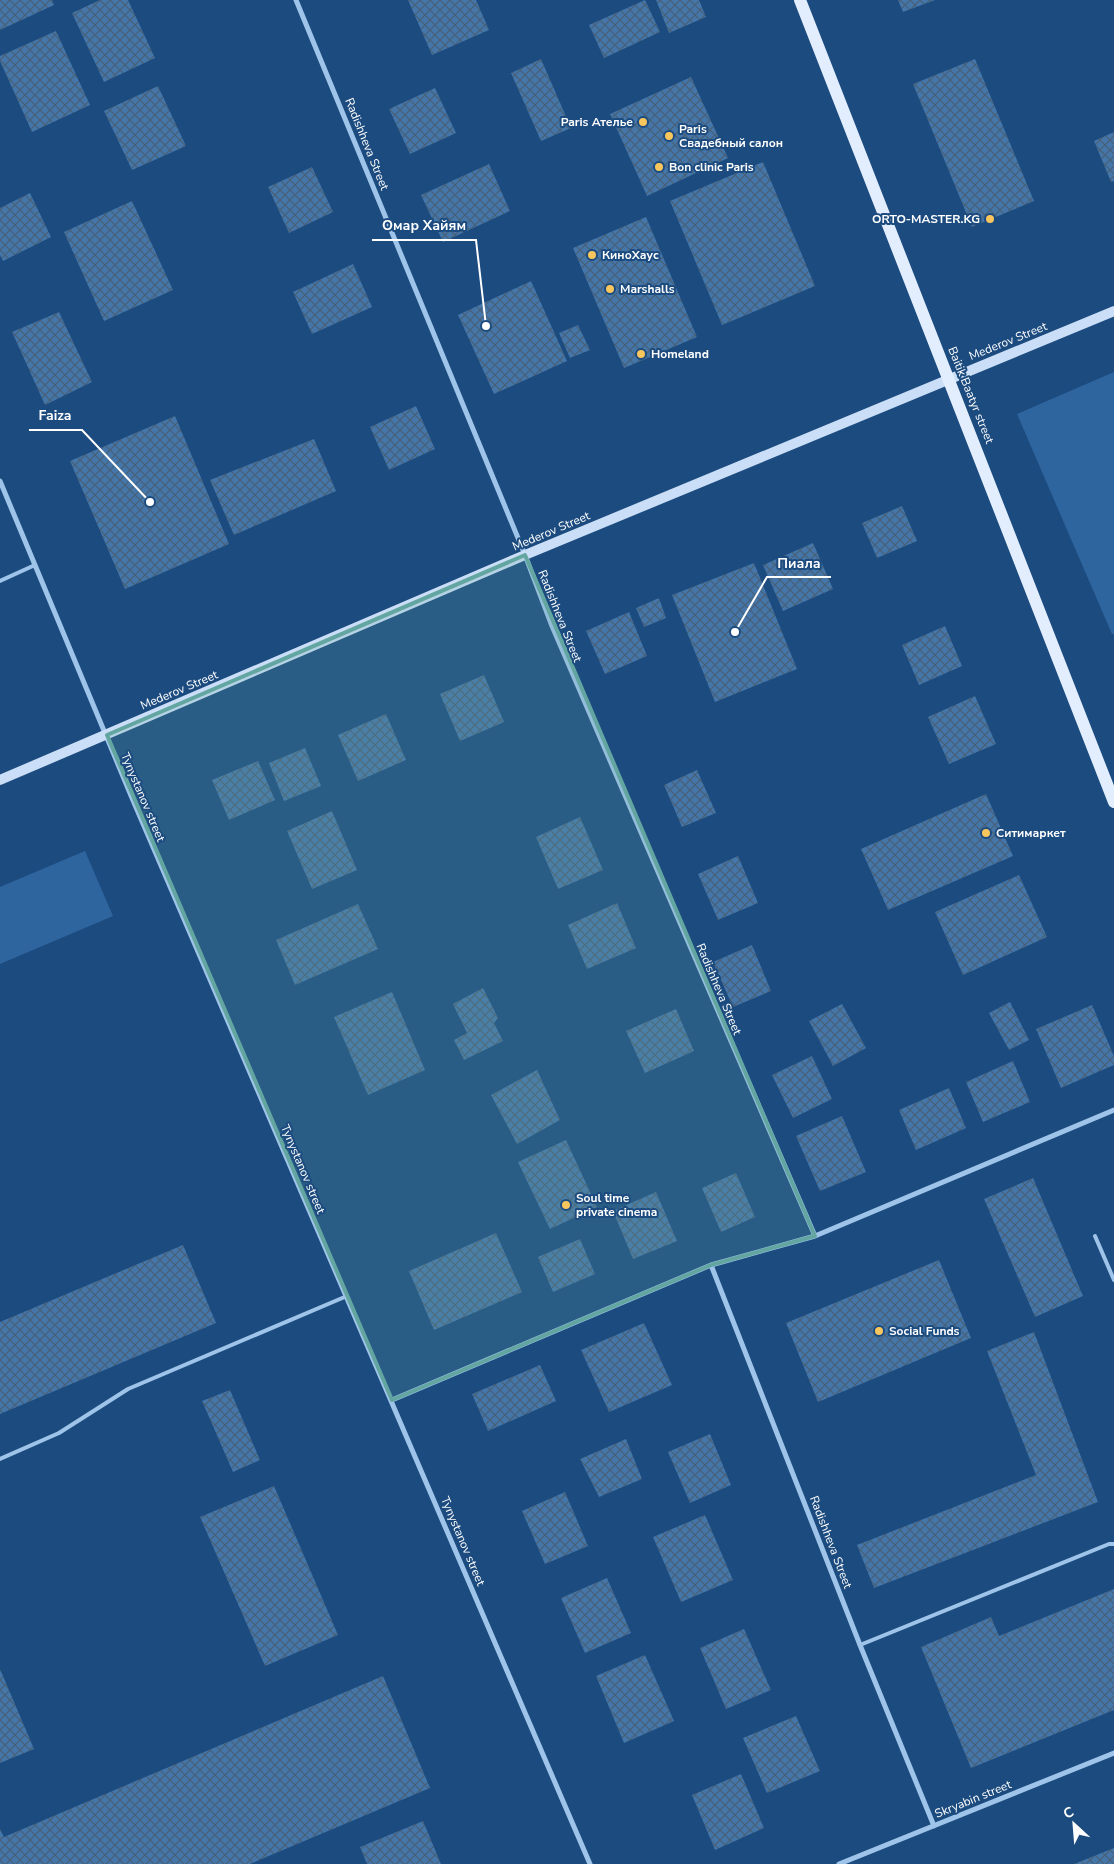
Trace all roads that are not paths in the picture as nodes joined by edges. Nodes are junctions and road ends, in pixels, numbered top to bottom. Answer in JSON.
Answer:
{"nodes":[{"id":1,"x":296,"y":0,"type":"edge"},
{"id":2,"x":800,"y":0,"type":"edge"},
{"id":3,"x":1114,"y":310,"type":"edge"},
{"id":4,"x":948,"y":378,"type":"junction"},
{"id":5,"x":0,"y":481,"type":"edge"},
{"id":6,"x":525,"y":555,"type":"junction"},
{"id":7,"x":35,"y":565,"type":"junction"},
{"id":8,"x":0,"y":581,"type":"edge"},
{"id":9,"x":107,"y":735,"type":"junction"},
{"id":10,"x":0,"y":780,"type":"edge"},
{"id":11,"x":1114,"y":802,"type":"edge"},
{"id":12,"x":1114,"y":1110,"type":"edge"},
{"id":13,"x":815,"y":1236,"type":"junction"},
{"id":14,"x":1095,"y":1236,"type":"dead end"},
{"id":15,"x":711,"y":1265,"type":"junction"},
{"id":16,"x":1114,"y":1280,"type":"edge"},
{"id":17,"x":347,"y":1296,"type":"junction"},
{"id":18,"x":392,"y":1400,"type":"junction"},
{"id":19,"x":0,"y":1459,"type":"edge"},
{"id":20,"x":1114,"y":1544,"type":"edge"},
{"id":21,"x":860,"y":1644,"type":"junction"},
{"id":22,"x":1114,"y":1753,"type":"edge"},
{"id":23,"x":934,"y":1826,"type":"junction"},
{"id":24,"x":590,"y":1864,"type":"edge"},
{"id":25,"x":839,"y":1864,"type":"edge"}],
"edges":[{"from":1,"to":6,"type":"street","name":"Radishheva Street"},
{"from":2,"to":4,"type":"main road","name":"Baitik Baatyr street"},
{"from":3,"to":4,"type":"main road","name":"Mederov Street"},
{"from":4,"to":6,"type":"main road","name":"Mederov Street"},
{"from":4,"to":11,"type":"main road","name":"Baitik Baatyr street"},
{"from":5,"to":7,"type":"street","name":"Tynystanov street"},
{"from":6,"to":9,"type":"main road","name":"Mederov Street"},
{"from":6,"to":13,"type":"street","name":"Radishheva Street"},
{"from":7,"to":8,"type":"lane"},
{"from":7,"to":9,"type":"street","name":"Tynystanov street"},
{"from":9,"to":10,"type":"main road","name":"Mederov Street"},
{"from":9,"to":17,"type":"street","name":"Tynystanov street"},
{"from":12,"to":13,"type":"street"},
{"from":13,"to":15,"type":"street"},
{"from":14,"to":16,"type":"lane"},
{"from":15,"to":18,"type":"street"},
{"from":15,"to":21,"type":"street","name":"Radishheva Street"},
{"from":17,"to":18,"type":"street","name":"Tynystanov street"},
{"from":17,"to":19,"type":"lane"},
{"from":18,"to":24,"type":"street","name":"Tynystanov street"},
{"from":20,"to":21,"type":"lane"},
{"from":21,"to":23,"type":"street","name":"Radishheva Street"},
{"from":22,"to":23,"type":"street","name":"Skryabin street"},
{"from":23,"to":25,"type":"street","name":"Skryabin street"}]}
